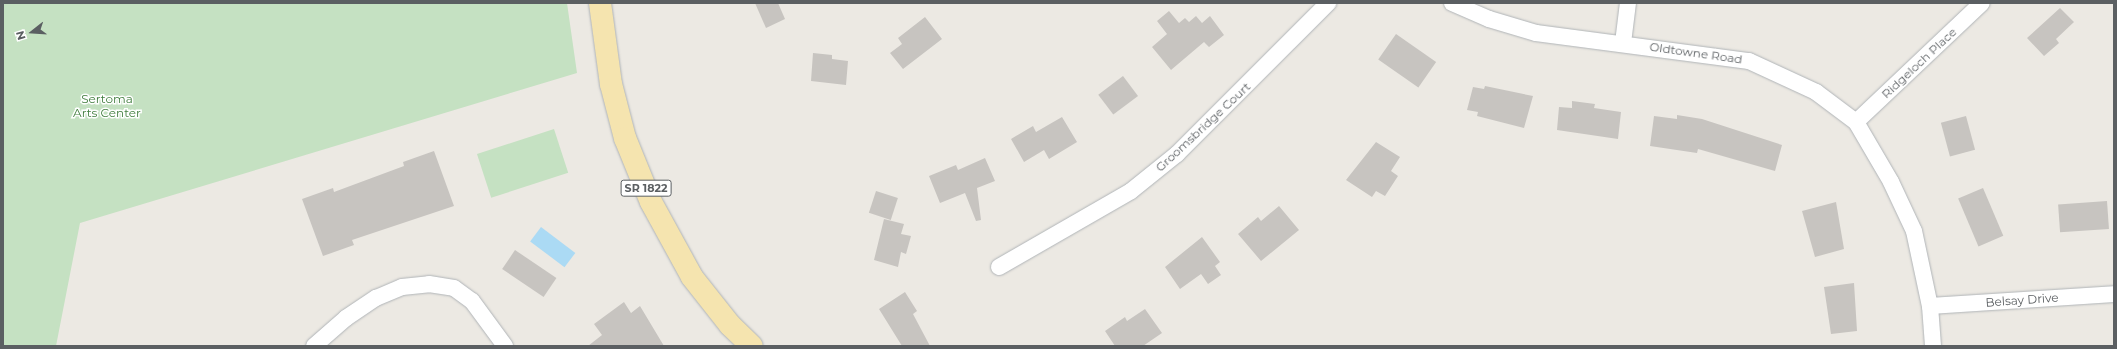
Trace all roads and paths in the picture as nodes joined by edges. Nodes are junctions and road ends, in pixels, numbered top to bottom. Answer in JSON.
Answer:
{"nodes":[{"id":1,"x":600,"y":3,"type":"edge"},
{"id":2,"x":1328,"y":3,"type":"edge"},
{"id":3,"x":1452,"y":3,"type":"edge"},
{"id":4,"x":1628,"y":3,"type":"edge"},
{"id":5,"x":1982,"y":3,"type":"edge"},
{"id":6,"x":1623,"y":43,"type":"junction"},
{"id":7,"x":1856,"y":122,"type":"junction"},
{"id":8,"x":999,"y":267,"type":"dead end"},
{"id":9,"x":2114,"y":294,"type":"edge"},
{"id":10,"x":1930,"y":306,"type":"junction"},
{"id":11,"x":314,"y":346,"type":"edge"},
{"id":12,"x":505,"y":346,"type":"edge"},
{"id":13,"x":752,"y":346,"type":"edge"},
{"id":14,"x":1933,"y":346,"type":"edge"}],
"edges":[{"from":1,"to":13,"type":"main road","number":"SR 1822"},
{"from":2,"to":8,"type":"street","name":"Groomsbridge Court"},
{"from":3,"to":6,"type":"street","name":"Oldtowne Road"},
{"from":4,"to":6,"type":"street"},
{"from":5,"to":7,"type":"street","name":"Ridgeloch Place"},
{"from":6,"to":7,"type":"street","name":"Oldtowne Road"},
{"from":7,"to":10,"type":"street","name":"Oldtowne Road"},
{"from":9,"to":10,"type":"street","name":"Belsay Drive"},
{"from":10,"to":14,"type":"street","name":"Oldtowne Road"},
{"from":11,"to":12,"type":"street"}]}
